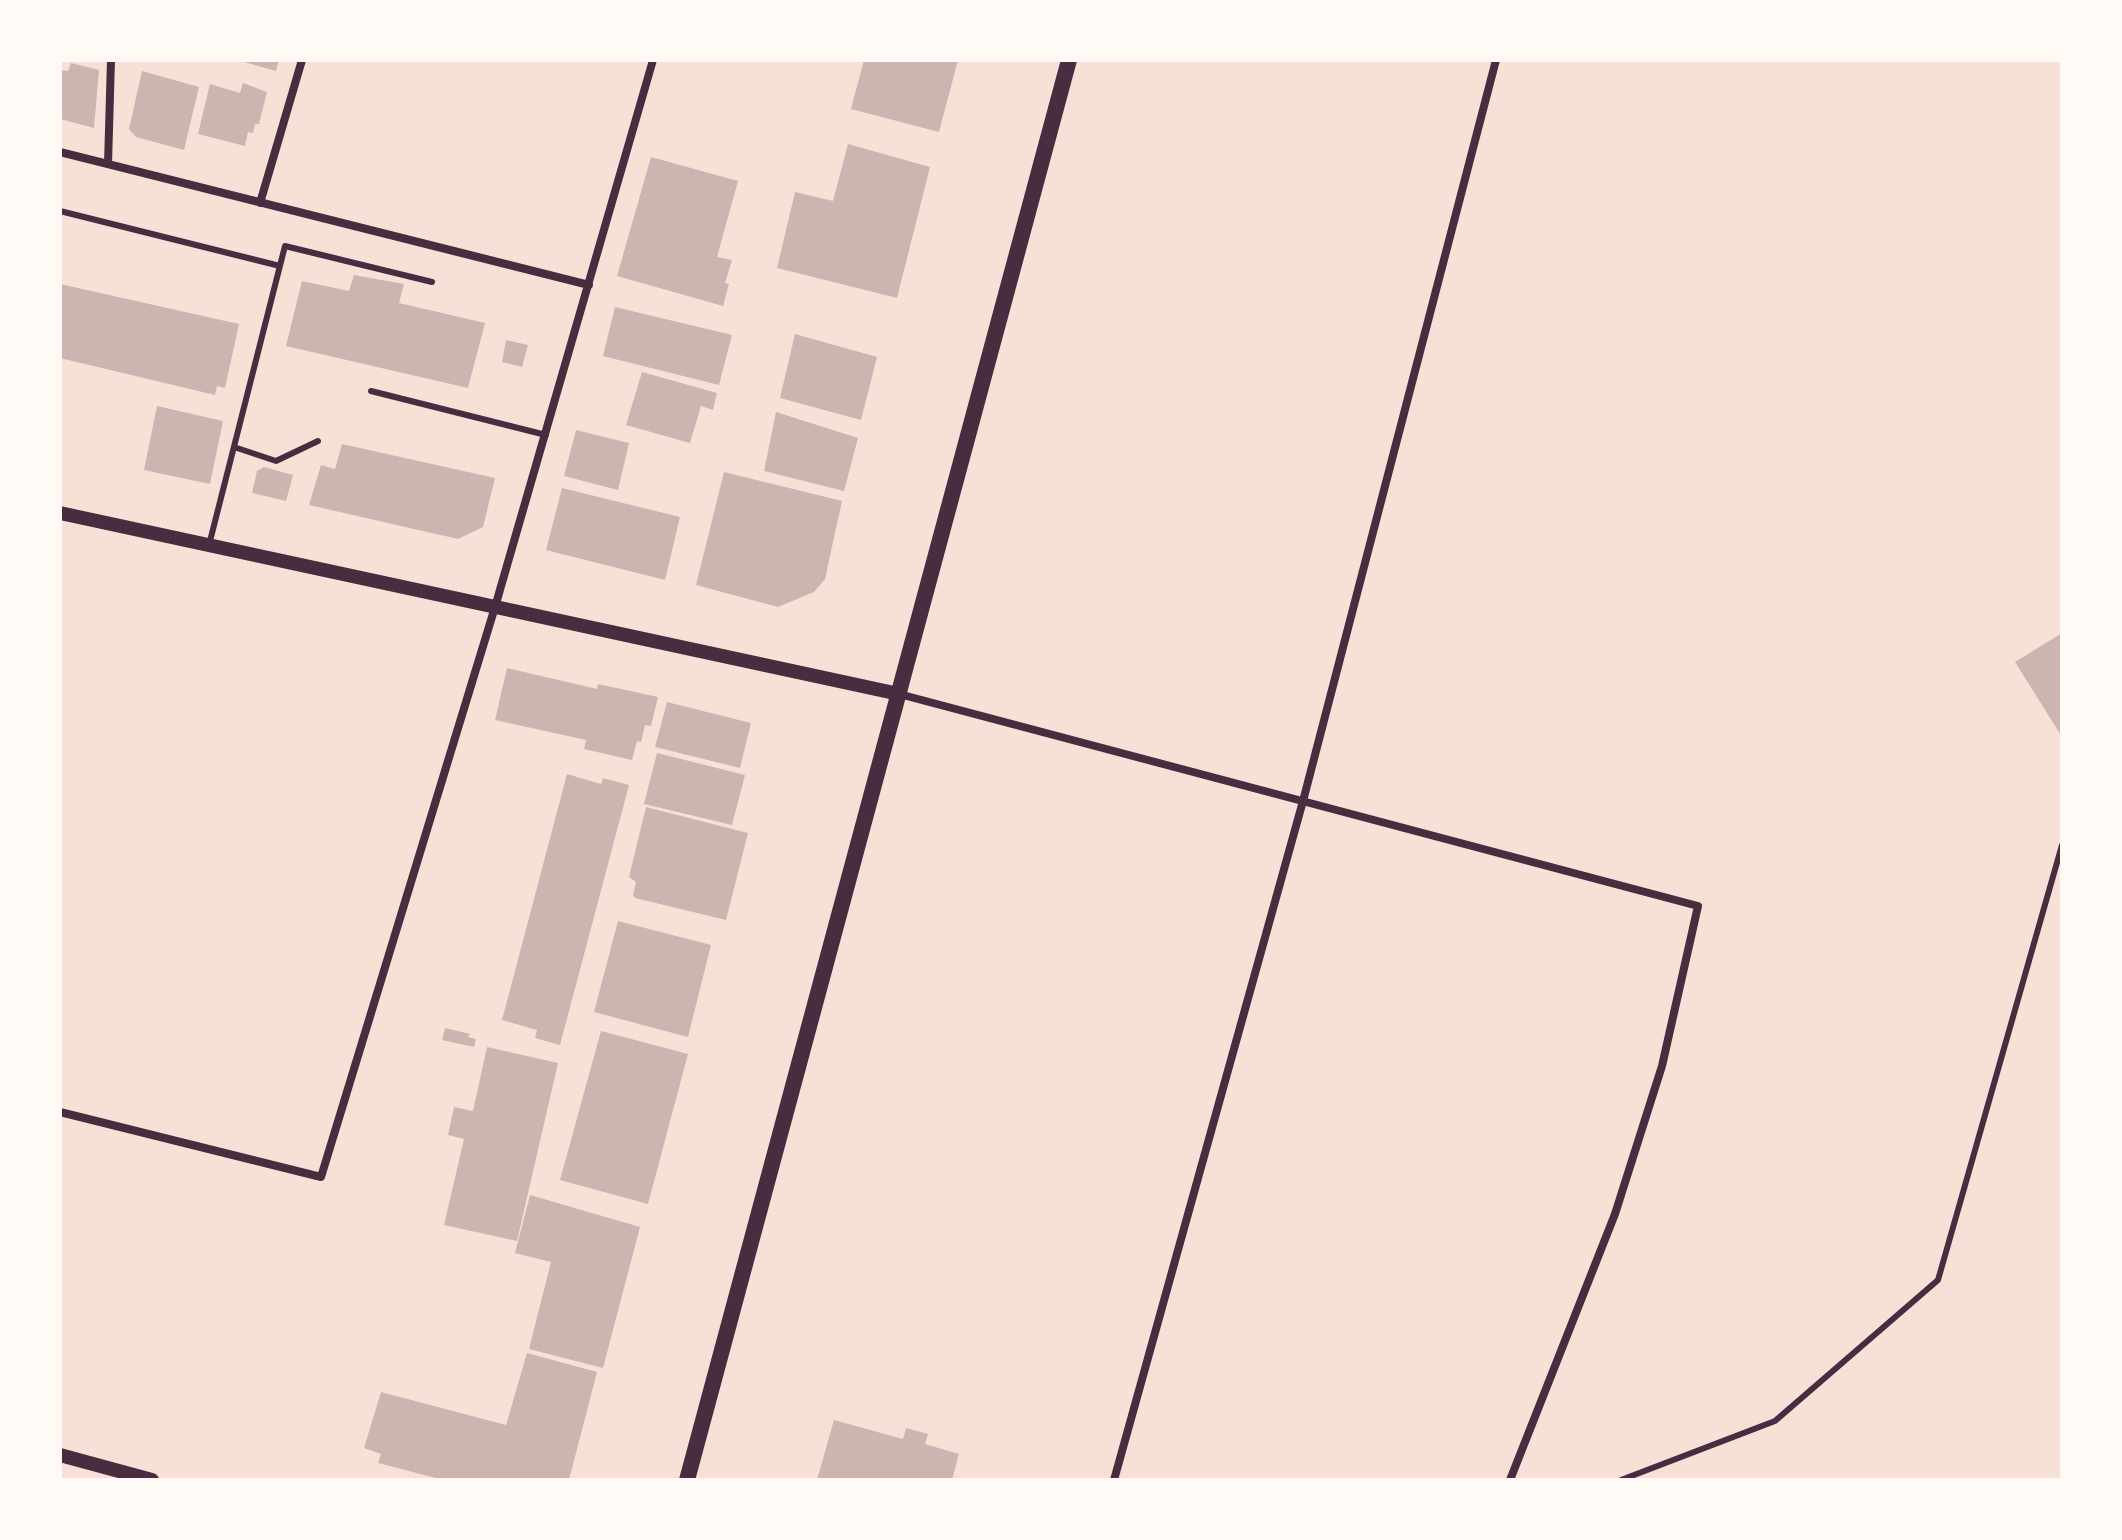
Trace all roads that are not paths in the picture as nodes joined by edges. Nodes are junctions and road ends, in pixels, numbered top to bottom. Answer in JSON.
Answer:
{"nodes":[{"id":1,"x":111,"y":60,"type":"edge"},
{"id":2,"x":302,"y":60,"type":"edge"},
{"id":3,"x":653,"y":60,"type":"edge"},
{"id":4,"x":1069,"y":60,"type":"edge"},
{"id":5,"x":1496,"y":60,"type":"edge"},
{"id":6,"x":60,"y":152,"type":"edge"},
{"id":7,"x":108,"y":164,"type":"junction"},
{"id":8,"x":260,"y":203,"type":"junction"},
{"id":9,"x":60,"y":211,"type":"edge"},
{"id":10,"x":280,"y":266,"type":"junction"},
{"id":11,"x":432,"y":282,"type":"dead end"},
{"id":12,"x":589,"y":285,"type":"junction"},
{"id":13,"x":371,"y":391,"type":"dead end"},
{"id":14,"x":546,"y":435,"type":"junction"},
{"id":15,"x":318,"y":441,"type":"dead end"},
{"id":16,"x":234,"y":447,"type":"junction"},
{"id":17,"x":60,"y":513,"type":"edge"},
{"id":18,"x":209,"y":546,"type":"junction"},
{"id":19,"x":495,"y":607,"type":"junction"},
{"id":20,"x":899,"y":694,"type":"junction"},
{"id":21,"x":1303,"y":801,"type":"junction"},
{"id":22,"x":2062,"y":845,"type":"edge"},
{"id":23,"x":60,"y":1112,"type":"edge"},
{"id":24,"x":60,"y":1455,"type":"edge"},
{"id":25,"x":152,"y":1480,"type":"edge"},
{"id":26,"x":687,"y":1480,"type":"edge"},
{"id":27,"x":1114,"y":1480,"type":"edge"},
{"id":28,"x":1510,"y":1480,"type":"edge"},
{"id":29,"x":1621,"y":1480,"type":"edge"}],
"edges":[{"from":1,"to":7,"type":"street"},
{"from":2,"to":8,"type":"street"},
{"from":3,"to":12,"type":"street"},
{"from":4,"to":20,"type":"main road"},
{"from":5,"to":21,"type":"street"},
{"from":6,"to":7,"type":"street"},
{"from":7,"to":8,"type":"street"},
{"from":8,"to":12,"type":"street"},
{"from":9,"to":10,"type":"lane"},
{"from":10,"to":11,"type":"lane"},
{"from":10,"to":16,"type":"lane"},
{"from":12,"to":14,"type":"street"},
{"from":13,"to":14,"type":"lane"},
{"from":14,"to":19,"type":"street"},
{"from":15,"to":16,"type":"lane"},
{"from":16,"to":18,"type":"lane"},
{"from":17,"to":18,"type":"street"},
{"from":18,"to":19,"type":"street"},
{"from":19,"to":20,"type":"street"},
{"from":19,"to":23,"type":"street"},
{"from":20,"to":21,"type":"street"},
{"from":20,"to":26,"type":"main road"},
{"from":21,"to":27,"type":"street"},
{"from":21,"to":28,"type":"street"},
{"from":22,"to":29,"type":"lane"},
{"from":24,"to":25,"type":"street"}]}
